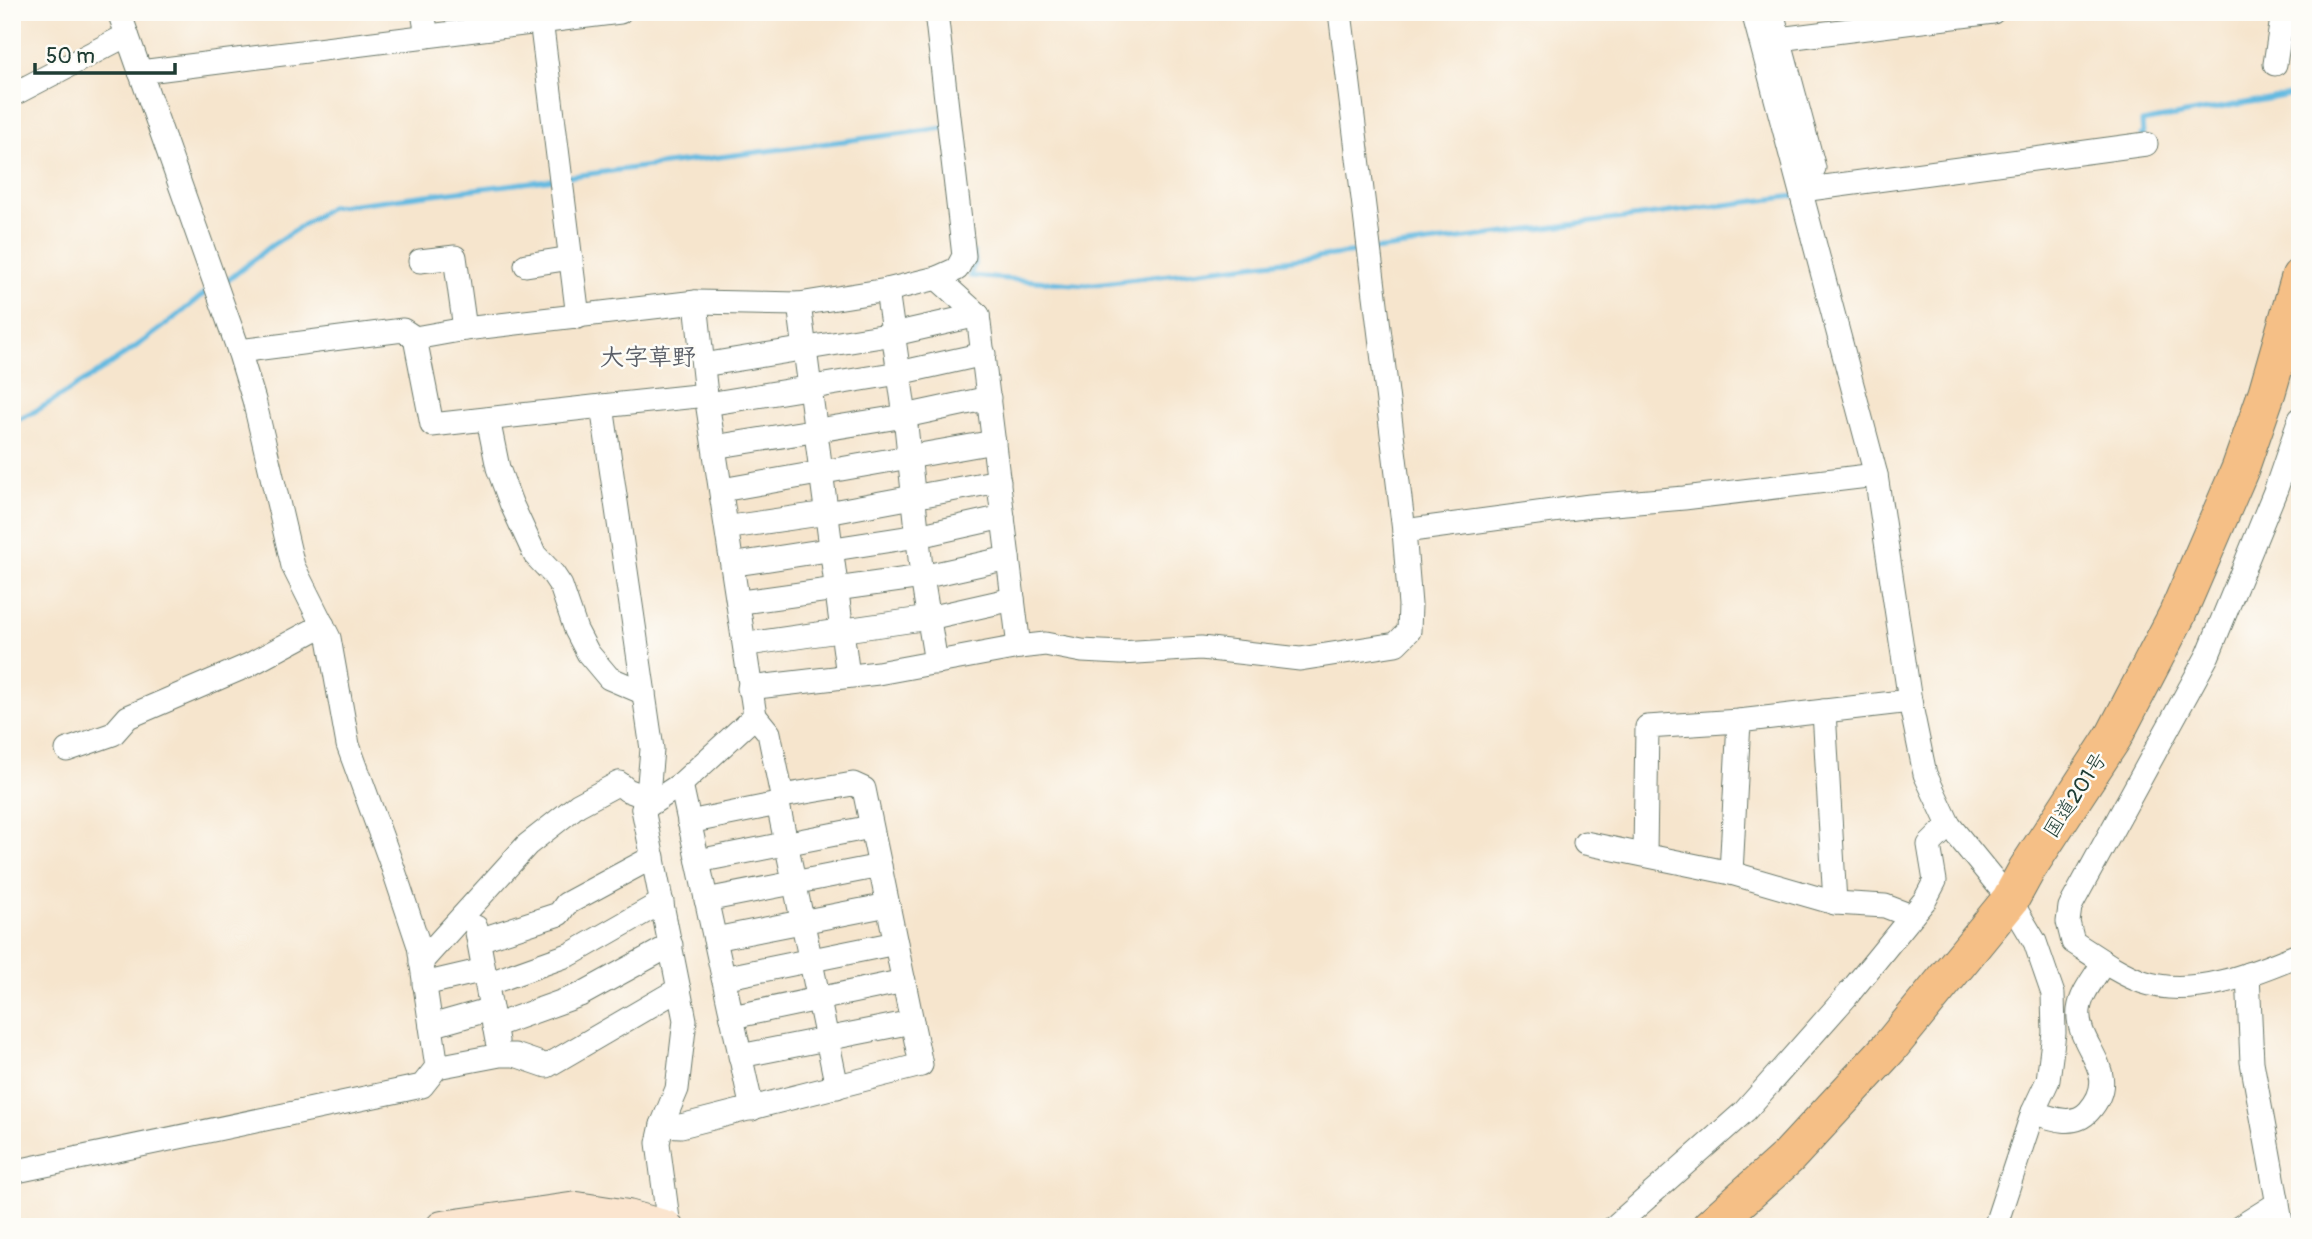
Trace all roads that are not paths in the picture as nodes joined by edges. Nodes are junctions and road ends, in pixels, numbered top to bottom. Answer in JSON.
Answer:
{"nodes":[{"id":1,"x":119,"y":12,"type":"edge"},
{"id":2,"x":423,"y":12,"type":"edge"},
{"id":3,"x":620,"y":12,"type":"edge"},
{"id":4,"x":936,"y":12,"type":"edge"},
{"id":5,"x":1340,"y":12,"type":"edge"},
{"id":6,"x":1753,"y":12,"type":"edge"},
{"id":7,"x":1772,"y":12,"type":"edge"},
{"id":8,"x":1993,"y":12,"type":"edge"},
{"id":9,"x":2283,"y":12,"type":"edge"},
{"id":10,"x":1942,"y":15,"type":"edge"},
{"id":11,"x":541,"y":17,"type":"edge"},
{"id":12,"x":1849,"y":21,"type":"edge"},
{"id":13,"x":127,"y":35,"type":"junction"},
{"id":14,"x":427,"y":36,"type":"junction"},
{"id":15,"x":1779,"y":39,"type":"junction"},
{"id":16,"x":2275,"y":64,"type":"dead end"},
{"id":17,"x":140,"y":72,"type":"junction"},
{"id":18,"x":12,"y":95,"type":"edge"},
{"id":19,"x":2146,"y":144,"type":"dead end"},
{"id":20,"x":1799,"y":181,"type":"junction"},
{"id":21,"x":571,"y":258,"type":"junction"},
{"id":22,"x":420,"y":261,"type":"dead end"},
{"id":23,"x":526,"y":265,"type":"dead end"},
{"id":24,"x":2300,"y":277,"type":"edge"},
{"id":25,"x":937,"y":278,"type":"junction"},
{"id":26,"x":887,"y":290,"type":"junction"},
{"id":27,"x":696,"y":302,"type":"junction"},
{"id":28,"x":799,"y":304,"type":"junction"},
{"id":29,"x":978,"y":315,"type":"junction"},
{"id":30,"x":578,"y":317,"type":"junction"},
{"id":31,"x":465,"y":329,"type":"junction"},
{"id":32,"x":710,"y":331,"type":"dead end"},
{"id":33,"x":894,"y":334,"type":"junction"},
{"id":34,"x":415,"y":338,"type":"junction"},
{"id":35,"x":805,"y":350,"type":"junction"},
{"id":36,"x":239,"y":351,"type":"junction"},
{"id":37,"x":984,"y":354,"type":"junction"},
{"id":38,"x":715,"y":363,"type":"junction"},
{"id":39,"x":899,"y":373,"type":"junction"},
{"id":40,"x":810,"y":388,"type":"junction"},
{"id":41,"x":713,"y":398,"type":"junction"},
{"id":42,"x":989,"y":398,"type":"junction"},
{"id":43,"x":602,"y":406,"type":"junction"},
{"id":44,"x":905,"y":416,"type":"junction"},
{"id":45,"x":488,"y":419,"type":"junction"},
{"id":46,"x":2300,"y":419,"type":"edge"},
{"id":47,"x":816,"y":431,"type":"junction"},
{"id":48,"x":994,"y":442,"type":"junction"},
{"id":49,"x":726,"y":444,"type":"junction"},
{"id":50,"x":909,"y":458,"type":"junction"},
{"id":51,"x":821,"y":473,"type":"junction"},
{"id":52,"x":1876,"y":475,"type":"junction"},
{"id":53,"x":999,"y":481,"type":"junction"},
{"id":54,"x":733,"y":488,"type":"junction"},
{"id":55,"x":914,"y":497,"type":"junction"},
{"id":56,"x":827,"y":513,"type":"junction"},
{"id":57,"x":1003,"y":517,"type":"junction"},
{"id":58,"x":738,"y":526,"type":"junction"},
{"id":59,"x":1404,"y":531,"type":"junction"},
{"id":60,"x":918,"y":536,"type":"junction"},
{"id":61,"x":832,"y":551,"type":"junction"},
{"id":62,"x":1008,"y":558,"type":"junction"},
{"id":63,"x":743,"y":563,"type":"junction"},
{"id":64,"x":922,"y":577,"type":"junction"},
{"id":65,"x":836,"y":589,"type":"junction"},
{"id":66,"x":1013,"y":599,"type":"junction"},
{"id":67,"x":749,"y":601,"type":"junction"},
{"id":68,"x":929,"y":618,"type":"junction"},
{"id":69,"x":323,"y":625,"type":"junction"},
{"id":70,"x":842,"y":631,"type":"junction"},
{"id":71,"x":754,"y":643,"type":"junction"},
{"id":72,"x":1019,"y":647,"type":"junction"},
{"id":73,"x":936,"y":663,"type":"junction"},
{"id":74,"x":848,"y":676,"type":"junction"},
{"id":75,"x":754,"y":682,"type":"junction"},
{"id":76,"x":643,"y":693,"type":"junction"},
{"id":77,"x":1910,"y":701,"type":"junction"},
{"id":78,"x":1824,"y":711,"type":"junction"},
{"id":79,"x":755,"y":716,"type":"junction"},
{"id":80,"x":1739,"y":721,"type":"junction"},
{"id":81,"x":67,"y":750,"type":"dead end"},
{"id":82,"x":681,"y":784,"type":"junction"},
{"id":83,"x":780,"y":800,"type":"junction"},
{"id":84,"x":645,"y":803,"type":"junction"},
{"id":85,"x":689,"y":822,"type":"junction"},
{"id":86,"x":1949,"y":825,"type":"junction"},
{"id":87,"x":872,"y":827,"type":"junction"},
{"id":88,"x":1585,"y":843,"type":"dead end"},
{"id":89,"x":786,"y":844,"type":"junction"},
{"id":90,"x":1645,"y":853,"type":"junction"},
{"id":91,"x":653,"y":857,"type":"junction"},
{"id":92,"x":698,"y":861,"type":"junction"},
{"id":93,"x":880,"y":866,"type":"junction"},
{"id":94,"x":1731,"y":873,"type":"junction"},
{"id":95,"x":795,"y":883,"type":"junction"},
{"id":96,"x":2010,"y":900,"type":"junction"},
{"id":97,"x":706,"y":901,"type":"junction"},
{"id":98,"x":662,"y":902,"type":"junction"},
{"id":99,"x":1835,"y":903,"type":"junction"},
{"id":100,"x":888,"y":905,"type":"junction"},
{"id":101,"x":472,"y":906,"type":"junction"},
{"id":102,"x":1911,"y":916,"type":"junction"},
{"id":103,"x":803,"y":922,"type":"junction"},
{"id":104,"x":715,"y":939,"type":"junction"},
{"id":105,"x":478,"y":940,"type":"junction"},
{"id":106,"x":896,"y":943,"type":"junction"},
{"id":107,"x":671,"y":945,"type":"junction"},
{"id":108,"x":2300,"y":954,"type":"edge"},
{"id":109,"x":810,"y":961,"type":"junction"},
{"id":110,"x":2104,"y":962,"type":"junction"},
{"id":111,"x":423,"y":973,"type":"junction"},
{"id":112,"x":2248,"y":975,"type":"junction"},
{"id":113,"x":485,"y":977,"type":"junction"},
{"id":114,"x":723,"y":978,"type":"junction"},
{"id":115,"x":904,"y":981,"type":"junction"},
{"id":116,"x":679,"y":989,"type":"junction"},
{"id":117,"x":818,"y":999,"type":"junction"},
{"id":118,"x":493,"y":1017,"type":"junction"},
{"id":119,"x":732,"y":1017,"type":"junction"},
{"id":120,"x":912,"y":1022,"type":"junction"},
{"id":121,"x":430,"y":1026,"type":"junction"},
{"id":122,"x":827,"y":1039,"type":"junction"},
{"id":123,"x":500,"y":1055,"type":"junction"},
{"id":124,"x":740,"y":1056,"type":"junction"},
{"id":125,"x":437,"y":1068,"type":"junction"},
{"id":126,"x":837,"y":1087,"type":"junction"},
{"id":127,"x":752,"y":1109,"type":"junction"},
{"id":128,"x":2033,"y":1112,"type":"junction"},
{"id":129,"x":662,"y":1125,"type":"junction"},
{"id":130,"x":12,"y":1172,"type":"edge"},
{"id":131,"x":2278,"y":1203,"type":"junction"},
{"id":132,"x":498,"y":1223,"type":"edge"},
{"id":133,"x":442,"y":1227,"type":"edge"},
{"id":134,"x":668,"y":1227,"type":"edge"},
{"id":135,"x":1614,"y":1227,"type":"edge"},
{"id":136,"x":1710,"y":1227,"type":"edge"},
{"id":137,"x":1995,"y":1227,"type":"edge"},
{"id":138,"x":2240,"y":1227,"type":"edge"},
{"id":139,"x":2282,"y":1227,"type":"edge"}],
"edges":[{"from":1,"to":13,"type":"street"},
{"from":2,"to":14,"type":"street"},
{"from":3,"to":11,"type":"street"},
{"from":4,"to":25,"type":"street"},
{"from":5,"to":59,"type":"street"},
{"from":6,"to":20,"type":"street"},
{"from":7,"to":15,"type":"street"},
{"from":8,"to":10,"type":"street"},
{"from":9,"to":16,"type":"street"},
{"from":10,"to":12,"type":"street"},
{"from":11,"to":14,"type":"street"},
{"from":11,"to":21,"type":"street"},
{"from":12,"to":15,"type":"street"},
{"from":13,"to":17,"type":"street"},
{"from":13,"to":18,"type":"street"},
{"from":14,"to":17,"type":"street"},
{"from":15,"to":20,"type":"street"},
{"from":17,"to":36,"type":"street"},
{"from":19,"to":20,"type":"street"},
{"from":20,"to":52,"type":"street"},
{"from":21,"to":23,"type":"street"},
{"from":21,"to":30,"type":"street"},
{"from":22,"to":31,"type":"street"},
{"from":24,"to":96,"type":"highway","name":"国道201号"},
{"from":25,"to":26,"type":"street"},
{"from":25,"to":29,"type":"street"},
{"from":26,"to":28,"type":"street"},
{"from":26,"to":33,"type":"street"},
{"from":27,"to":28,"type":"street"},
{"from":27,"to":30,"type":"street"},
{"from":27,"to":41,"type":"street"},
{"from":28,"to":35,"type":"street"},
{"from":29,"to":33,"type":"street"},
{"from":29,"to":37,"type":"street"},
{"from":30,"to":31,"type":"street"},
{"from":31,"to":34,"type":"street"},
{"from":32,"to":38,"type":"street"},
{"from":33,"to":35,"type":"street"},
{"from":33,"to":39,"type":"street"},
{"from":34,"to":36,"type":"street"},
{"from":34,"to":45,"type":"street"},
{"from":35,"to":38,"type":"street"},
{"from":35,"to":40,"type":"street"},
{"from":36,"to":69,"type":"street"},
{"from":37,"to":39,"type":"street"},
{"from":37,"to":42,"type":"street"},
{"from":38,"to":41,"type":"street"},
{"from":39,"to":40,"type":"street"},
{"from":39,"to":44,"type":"street"},
{"from":40,"to":41,"type":"street"},
{"from":40,"to":47,"type":"street"},
{"from":41,"to":43,"type":"street"},
{"from":41,"to":49,"type":"street"},
{"from":41,"to":75,"type":"street"},
{"from":42,"to":44,"type":"street"},
{"from":42,"to":48,"type":"street"},
{"from":43,"to":45,"type":"street"},
{"from":43,"to":76,"type":"street"},
{"from":44,"to":47,"type":"street"},
{"from":44,"to":50,"type":"street"},
{"from":45,"to":76,"type":"street"},
{"from":46,"to":110,"type":"street"},
{"from":47,"to":49,"type":"street"},
{"from":47,"to":51,"type":"street"},
{"from":48,"to":50,"type":"street"},
{"from":48,"to":53,"type":"street"},
{"from":49,"to":54,"type":"street"},
{"from":50,"to":51,"type":"street"},
{"from":50,"to":55,"type":"street"},
{"from":51,"to":54,"type":"street"},
{"from":51,"to":56,"type":"street"},
{"from":52,"to":59,"type":"street"},
{"from":52,"to":77,"type":"street"},
{"from":53,"to":55,"type":"street"},
{"from":53,"to":57,"type":"street"},
{"from":54,"to":58,"type":"street"},
{"from":55,"to":56,"type":"street"},
{"from":55,"to":60,"type":"street"},
{"from":56,"to":58,"type":"street"},
{"from":56,"to":61,"type":"street"},
{"from":57,"to":60,"type":"street"},
{"from":57,"to":62,"type":"street"},
{"from":58,"to":63,"type":"street"},
{"from":59,"to":72,"type":"street"},
{"from":60,"to":61,"type":"street"},
{"from":60,"to":64,"type":"street"},
{"from":61,"to":63,"type":"street"},
{"from":61,"to":65,"type":"street"},
{"from":62,"to":64,"type":"street"},
{"from":62,"to":66,"type":"street"},
{"from":63,"to":67,"type":"street"},
{"from":64,"to":65,"type":"street"},
{"from":64,"to":68,"type":"street"},
{"from":65,"to":67,"type":"street"},
{"from":65,"to":70,"type":"street"},
{"from":66,"to":68,"type":"street"},
{"from":66,"to":72,"type":"street"},
{"from":67,"to":71,"type":"street"},
{"from":68,"to":70,"type":"street"},
{"from":68,"to":73,"type":"street"},
{"from":69,"to":81,"type":"street"},
{"from":69,"to":111,"type":"street"},
{"from":70,"to":71,"type":"street"},
{"from":70,"to":74,"type":"street"},
{"from":71,"to":75,"type":"street"},
{"from":72,"to":73,"type":"street"},
{"from":73,"to":74,"type":"street"},
{"from":74,"to":75,"type":"street"},
{"from":75,"to":79,"type":"street"},
{"from":76,"to":84,"type":"street"},
{"from":77,"to":78,"type":"street"},
{"from":77,"to":86,"type":"street"},
{"from":78,"to":80,"type":"street"},
{"from":78,"to":99,"type":"street"},
{"from":79,"to":82,"type":"street"},
{"from":79,"to":83,"type":"street"},
{"from":80,"to":90,"type":"street"},
{"from":80,"to":94,"type":"street"},
{"from":82,"to":84,"type":"street"},
{"from":82,"to":85,"type":"street"},
{"from":83,"to":85,"type":"street"},
{"from":83,"to":87,"type":"street"},
{"from":83,"to":89,"type":"street"},
{"from":84,"to":91,"type":"street"},
{"from":84,"to":101,"type":"street"},
{"from":85,"to":92,"type":"street"},
{"from":86,"to":96,"type":"street"},
{"from":86,"to":102,"type":"street"},
{"from":87,"to":89,"type":"street"},
{"from":87,"to":93,"type":"street"},
{"from":88,"to":90,"type":"street"},
{"from":89,"to":92,"type":"street"},
{"from":89,"to":95,"type":"street"},
{"from":90,"to":94,"type":"street"},
{"from":91,"to":98,"type":"street"},
{"from":91,"to":105,"type":"street"},
{"from":92,"to":97,"type":"street"},
{"from":93,"to":95,"type":"street"},
{"from":93,"to":100,"type":"street"},
{"from":94,"to":99,"type":"street"},
{"from":95,"to":97,"type":"street"},
{"from":95,"to":103,"type":"street"},
{"from":96,"to":128,"type":"street"},
{"from":96,"to":136,"type":"highway","name":"国道201号"},
{"from":97,"to":104,"type":"street"},
{"from":98,"to":107,"type":"street"},
{"from":98,"to":113,"type":"street"},
{"from":99,"to":102,"type":"street"},
{"from":100,"to":103,"type":"street"},
{"from":100,"to":106,"type":"street"},
{"from":101,"to":105,"type":"street"},
{"from":101,"to":111,"type":"street"},
{"from":102,"to":135,"type":"street"},
{"from":103,"to":104,"type":"street"},
{"from":103,"to":109,"type":"street"},
{"from":104,"to":114,"type":"street"},
{"from":105,"to":113,"type":"street"},
{"from":106,"to":109,"type":"street"},
{"from":106,"to":115,"type":"street"},
{"from":107,"to":116,"type":"street"},
{"from":107,"to":118,"type":"street"},
{"from":108,"to":112,"type":"street"},
{"from":109,"to":114,"type":"street"},
{"from":109,"to":117,"type":"street"},
{"from":110,"to":112,"type":"street"},
{"from":110,"to":128,"type":"street"},
{"from":111,"to":113,"type":"street"},
{"from":111,"to":121,"type":"street"},
{"from":112,"to":131,"type":"street"},
{"from":113,"to":118,"type":"street"},
{"from":114,"to":119,"type":"street"},
{"from":115,"to":117,"type":"street"},
{"from":115,"to":120,"type":"street"},
{"from":116,"to":123,"type":"street"},
{"from":116,"to":129,"type":"street"},
{"from":117,"to":119,"type":"street"},
{"from":117,"to":122,"type":"street"},
{"from":118,"to":121,"type":"street"},
{"from":118,"to":123,"type":"street"},
{"from":119,"to":124,"type":"street"},
{"from":120,"to":122,"type":"street"},
{"from":120,"to":126,"type":"street"},
{"from":121,"to":125,"type":"street"},
{"from":122,"to":124,"type":"street"},
{"from":122,"to":126,"type":"street"},
{"from":123,"to":125,"type":"street"},
{"from":124,"to":127,"type":"street"},
{"from":125,"to":130,"type":"street"},
{"from":126,"to":127,"type":"street"},
{"from":127,"to":129,"type":"street"},
{"from":128,"to":137,"type":"street"},
{"from":129,"to":134,"type":"street"},
{"from":131,"to":138,"type":"street"},
{"from":131,"to":139,"type":"street"},
{"from":132,"to":133,"type":"main road"},
{"from":132,"to":134,"type":"main road"}]}
